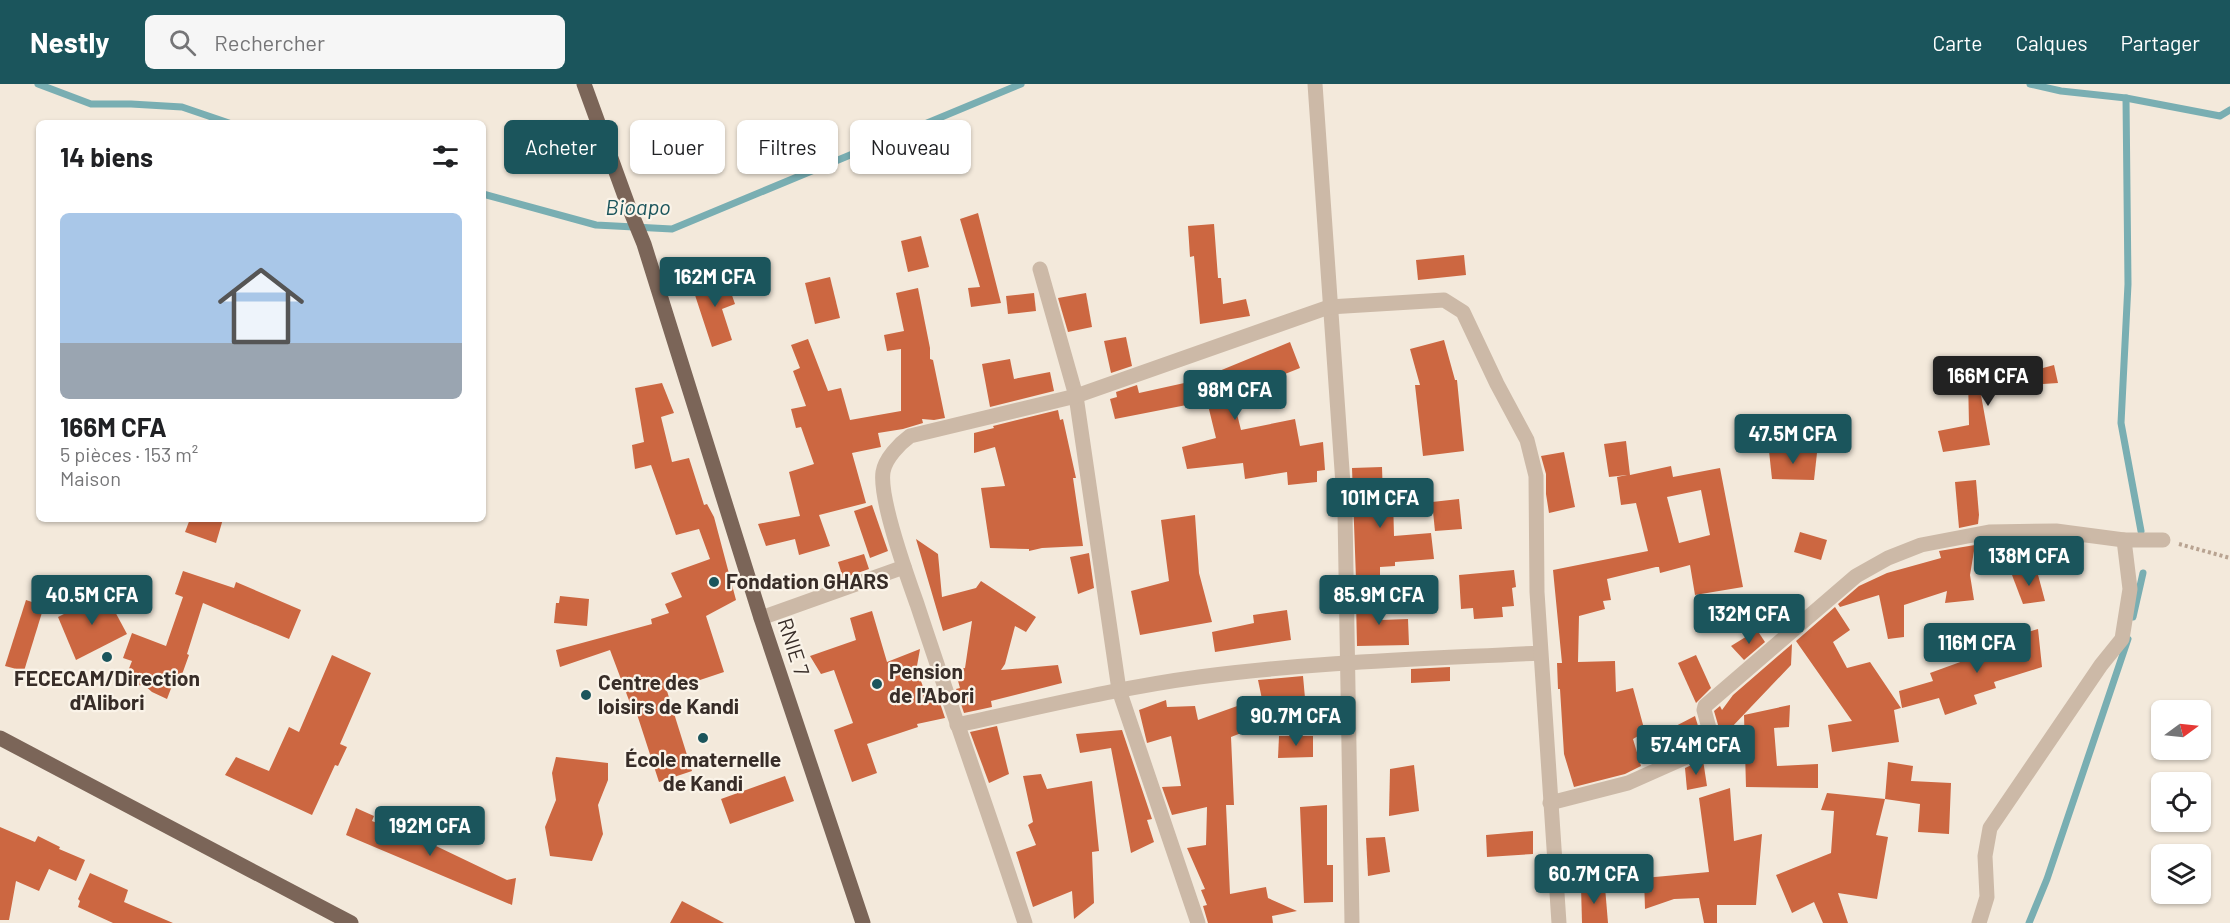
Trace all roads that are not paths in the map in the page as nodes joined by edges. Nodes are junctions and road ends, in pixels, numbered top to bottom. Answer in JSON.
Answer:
{"nodes":[{"id":1,"x":584,"y":84,"type":"edge"},
{"id":2,"x":1315,"y":84,"type":"edge"},
{"id":3,"x":1040,"y":269,"type":"dead end"},
{"id":4,"x":1329,"y":307,"type":"junction"},
{"id":5,"x":1076,"y":396,"type":"junction"},
{"id":6,"x":2124,"y":540,"type":"junction"},
{"id":7,"x":2163,"y":540,"type":"road end"},
{"id":8,"x":904,"y":567,"type":"junction"},
{"id":9,"x":761,"y":618,"type":"junction"},
{"id":10,"x":1540,"y":653,"type":"junction"},
{"id":11,"x":1348,"y":663,"type":"junction"},
{"id":12,"x":1119,"y":690,"type":"junction"},
{"id":13,"x":957,"y":725,"type":"junction"},
{"id":14,"x":0,"y":738,"type":"edge"},
{"id":15,"x":1550,"y":803,"type":"junction"},
{"id":16,"x":343,"y":921,"type":"edge"},
{"id":17,"x":863,"y":923,"type":"edge"},
{"id":18,"x":1025,"y":923,"type":"edge"},
{"id":19,"x":1198,"y":923,"type":"edge"},
{"id":20,"x":1352,"y":923,"type":"edge"},
{"id":21,"x":1559,"y":923,"type":"edge"},
{"id":22,"x":1979,"y":923,"type":"edge"}],
"edges":[{"from":1,"to":9,"type":"main road","name":"RNIE 7","number":"RNIE 7"},
{"from":2,"to":4,"type":"street"},
{"from":3,"to":5,"type":"street"},
{"from":4,"to":5,"type":"street"},
{"from":4,"to":10,"type":"street"},
{"from":4,"to":11,"type":"street"},
{"from":5,"to":8,"type":"street"},
{"from":5,"to":12,"type":"street"},
{"from":6,"to":7,"type":"street"},
{"from":6,"to":15,"type":"street"},
{"from":6,"to":22,"type":"street"},
{"from":8,"to":9,"type":"street"},
{"from":8,"to":13,"type":"street"},
{"from":9,"to":17,"type":"main road","name":"RNIE 7","number":"RNIE 7"},
{"from":10,"to":11,"type":"street"},
{"from":10,"to":15,"type":"street"},
{"from":11,"to":12,"type":"street"},
{"from":11,"to":20,"type":"street"},
{"from":12,"to":13,"type":"street"},
{"from":12,"to":19,"type":"street"},
{"from":13,"to":18,"type":"street"},
{"from":14,"to":16,"type":"main road"},
{"from":15,"to":21,"type":"street"}]}
